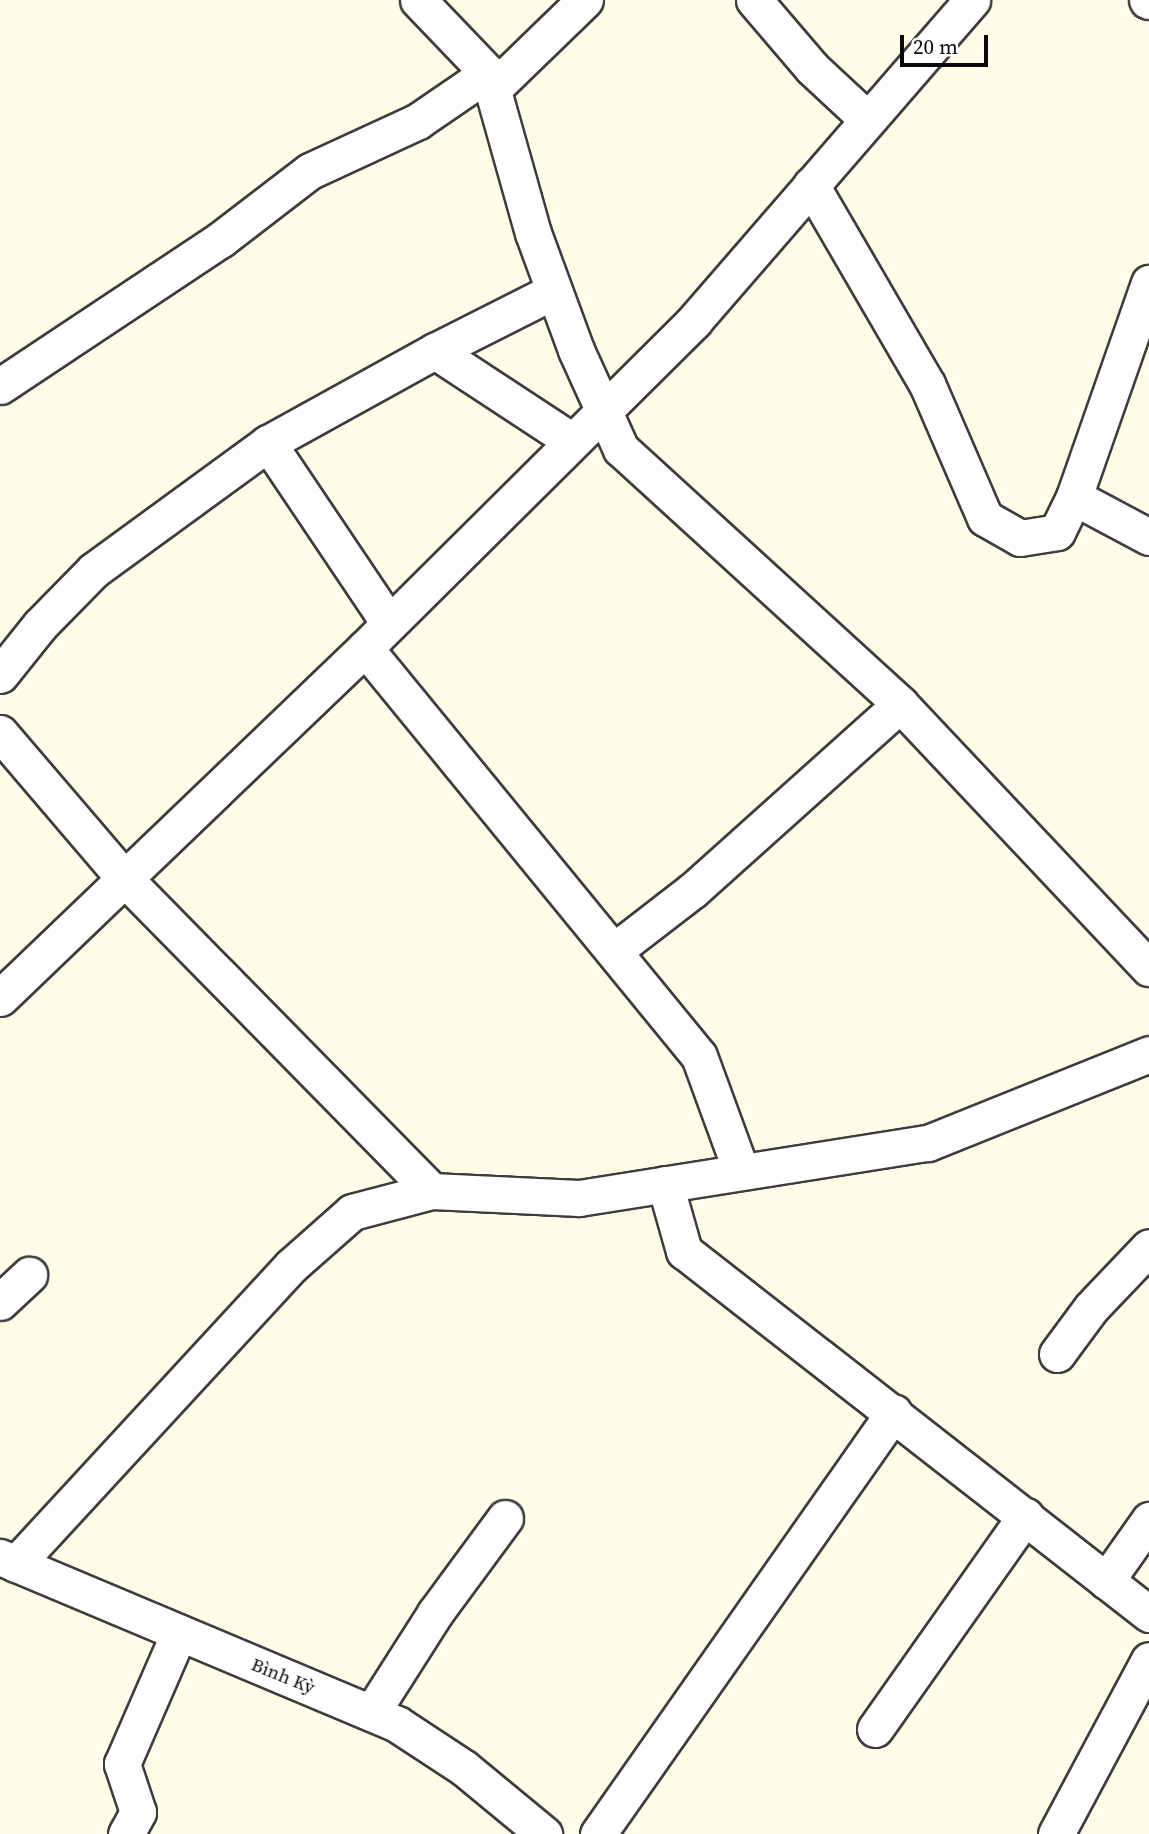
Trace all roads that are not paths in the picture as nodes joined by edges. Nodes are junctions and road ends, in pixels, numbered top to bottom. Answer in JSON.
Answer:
{"nodes":[{"id":1,"x":418,"y":0,"type":"edge"},
{"id":2,"x":585,"y":0,"type":"edge"},
{"id":3,"x":754,"y":0,"type":"edge"},
{"id":4,"x":972,"y":0,"type":"edge"},
{"id":5,"x":490,"y":81,"type":"junction"},
{"id":6,"x":868,"y":120,"type":"junction"},
{"id":7,"x":811,"y":185,"type":"junction"},
{"id":8,"x":1149,"y":283,"type":"edge"},
{"id":9,"x":554,"y":291,"type":"junction"},
{"id":10,"x":435,"y":351,"type":"junction"},
{"id":11,"x":0,"y":386,"type":"edge"},
{"id":12,"x":603,"y":410,"type":"junction"},
{"id":13,"x":572,"y":441,"type":"junction"},
{"id":14,"x":268,"y":443,"type":"junction"},
{"id":15,"x":1074,"y":497,"type":"junction"},
{"id":16,"x":1149,"y":537,"type":"edge"},
{"id":17,"x":389,"y":624,"type":"junction"},
{"id":18,"x":365,"y":649,"type":"junction"},
{"id":19,"x":0,"y":676,"type":"edge"},
{"id":20,"x":900,"y":704,"type":"junction"},
{"id":21,"x":0,"y":733,"type":"edge"},
{"id":22,"x":124,"y":878,"type":"junction"},
{"id":23,"x":614,"y":951,"type":"junction"},
{"id":24,"x":1149,"y":968,"type":"edge"},
{"id":25,"x":2,"y":992,"type":"edge"},
{"id":26,"x":1149,"y":1054,"type":"edge"},
{"id":27,"x":741,"y":1171,"type":"junction"},
{"id":28,"x":665,"y":1184,"type":"junction"},
{"id":29,"x":432,"y":1191,"type":"junction"},
{"id":30,"x":1149,"y":1247,"type":"edge"},
{"id":31,"x":29,"y":1275,"type":"dead end"},
{"id":32,"x":0,"y":1302,"type":"edge"},
{"id":33,"x":1057,"y":1354,"type":"dead end"},
{"id":34,"x":894,"y":1412,"type":"junction"},
{"id":35,"x":1025,"y":1516,"type":"junction"},
{"id":36,"x":506,"y":1518,"type":"dead end"},
{"id":37,"x":1149,"y":1520,"type":"edge"},
{"id":38,"x":8,"y":1560,"type":"edge"},
{"id":39,"x":1106,"y":1581,"type":"junction"},
{"id":40,"x":1149,"y":1614,"type":"edge"},
{"id":41,"x":179,"y":1633,"type":"junction"},
{"id":42,"x":1149,"y":1660,"type":"edge"},
{"id":43,"x":372,"y":1713,"type":"junction"},
{"id":44,"x":875,"y":1729,"type":"dead end"},
{"id":45,"x":126,"y":1834,"type":"edge"},
{"id":46,"x":544,"y":1834,"type":"edge"},
{"id":47,"x":598,"y":1834,"type":"edge"},
{"id":48,"x":1056,"y":1834,"type":"edge"}],
"edges":[{"from":1,"to":5,"type":"street"},
{"from":2,"to":5,"type":"street"},
{"from":3,"to":6,"type":"street"},
{"from":4,"to":6,"type":"street"},
{"from":5,"to":9,"type":"street"},
{"from":5,"to":11,"type":"street"},
{"from":6,"to":7,"type":"street"},
{"from":7,"to":12,"type":"street"},
{"from":7,"to":15,"type":"street"},
{"from":8,"to":15,"type":"street"},
{"from":9,"to":10,"type":"street"},
{"from":9,"to":12,"type":"street"},
{"from":10,"to":13,"type":"street"},
{"from":10,"to":14,"type":"street"},
{"from":12,"to":13,"type":"street"},
{"from":12,"to":20,"type":"street"},
{"from":13,"to":17,"type":"street"},
{"from":14,"to":17,"type":"street"},
{"from":14,"to":19,"type":"street"},
{"from":15,"to":16,"type":"street"},
{"from":17,"to":18,"type":"street"},
{"from":18,"to":22,"type":"street"},
{"from":18,"to":23,"type":"street"},
{"from":20,"to":23,"type":"street"},
{"from":20,"to":24,"type":"street"},
{"from":21,"to":22,"type":"street"},
{"from":22,"to":25,"type":"street"},
{"from":22,"to":29,"type":"street"},
{"from":23,"to":27,"type":"street"},
{"from":26,"to":27,"type":"street"},
{"from":27,"to":28,"type":"street"},
{"from":28,"to":29,"type":"street"},
{"from":28,"to":34,"type":"street"},
{"from":29,"to":38,"type":"street"},
{"from":30,"to":33,"type":"street"},
{"from":31,"to":32,"type":"street"},
{"from":34,"to":35,"type":"street"},
{"from":34,"to":47,"type":"street"},
{"from":35,"to":39,"type":"street"},
{"from":35,"to":44,"type":"street"},
{"from":36,"to":43,"type":"street"},
{"from":37,"to":39,"type":"street"},
{"from":38,"to":41,"type":"street","name":"Bình Kỳ"},
{"from":39,"to":40,"type":"street"},
{"from":41,"to":43,"type":"street","name":"Bình Kỳ"},
{"from":41,"to":45,"type":"street"},
{"from":42,"to":48,"type":"street"},
{"from":43,"to":46,"type":"street","name":"Bình Kỳ"}]}
